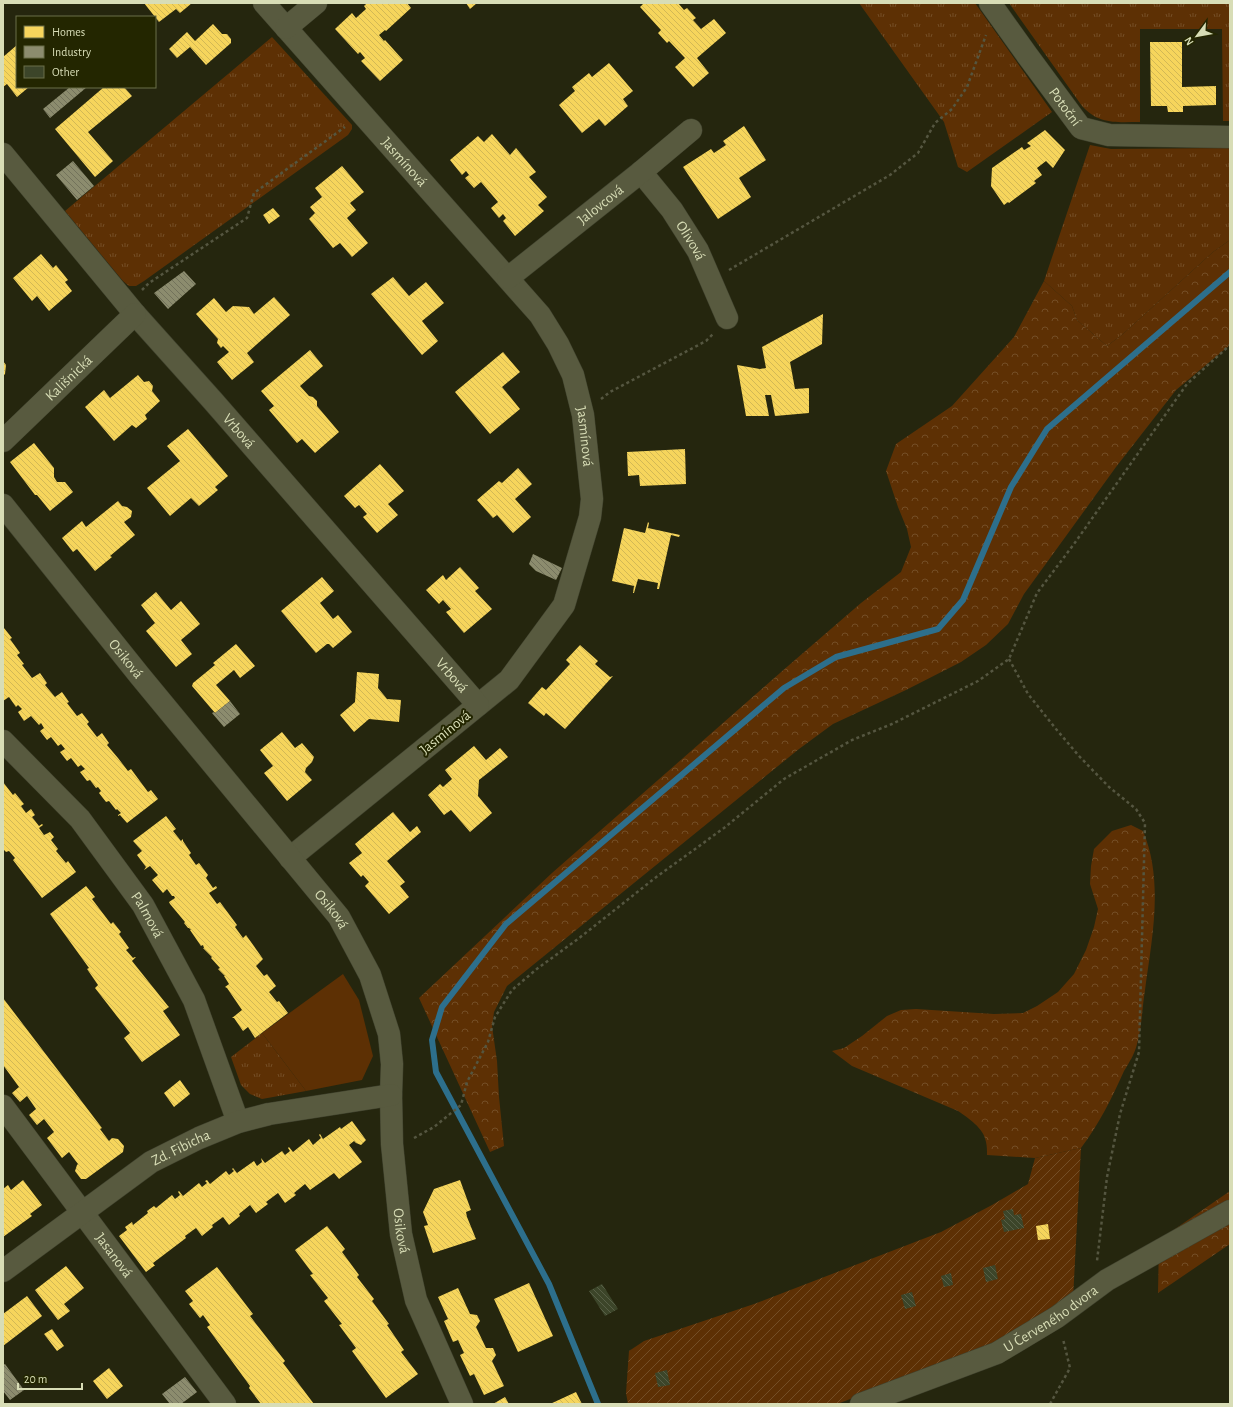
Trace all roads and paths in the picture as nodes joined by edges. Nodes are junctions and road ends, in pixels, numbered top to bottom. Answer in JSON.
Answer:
{"nodes":[{"id":1,"x":264,"y":3,"type":"edge"},
{"id":2,"x":316,"y":3,"type":"edge"},
{"id":3,"x":992,"y":7,"type":"edge"},
{"id":4,"x":286,"y":28,"type":"junction"},
{"id":5,"x":362,"y":114,"type":"junction"},
{"id":6,"x":691,"y":130,"type":"dead end"},
{"id":7,"x":1230,"y":137,"type":"edge"},
{"id":8,"x":3,"y":154,"type":"edge"},
{"id":9,"x":641,"y":172,"type":"junction"},
{"id":10,"x":508,"y":278,"type":"junction"},
{"id":11,"x":711,"y":281,"type":"junction"},
{"id":12,"x":135,"y":314,"type":"junction"},
{"id":13,"x":727,"y":318,"type":"joint"},
{"id":14,"x":1230,"y":345,"type":"edge"},
{"id":15,"x":583,"y":415,"type":"junction"},
{"id":16,"x":3,"y":441,"type":"edge"},
{"id":17,"x":3,"y":505,"type":"edge"},
{"id":18,"x":1009,"y":659,"type":"junction"},
{"id":19,"x":478,"y":706,"type":"junction"},
{"id":20,"x":3,"y":740,"type":"edge"},
{"id":21,"x":290,"y":858,"type":"junction"},
{"id":22,"x":391,"y":1095,"type":"junction"},
{"id":23,"x":3,"y":1106,"type":"edge"},
{"id":24,"x":238,"y":1122,"type":"junction"},
{"id":25,"x":420,"y":1135,"type":"dead end"},
{"id":26,"x":1230,"y":1211,"type":"edge"},
{"id":27,"x":82,"y":1212,"type":"junction"},
{"id":28,"x":3,"y":1271,"type":"edge"},
{"id":29,"x":1107,"y":1280,"type":"junction"},
{"id":30,"x":1057,"y":1317,"type":"junction"},
{"id":31,"x":225,"y":1404,"type":"edge"},
{"id":32,"x":462,"y":1404,"type":"edge"},
{"id":33,"x":861,"y":1404,"type":"edge"},
{"id":34,"x":1050,"y":1404,"type":"edge"}],
"edges":[{"from":1,"to":4,"type":"street","name":"Jasmínová"},
{"from":2,"to":4,"type":"street"},
{"from":3,"to":7,"type":"street","name":"Potoční"},
{"from":3,"to":11,"type":"path"},
{"from":4,"to":5,"type":"street","name":"Jasmínová"},
{"from":5,"to":10,"type":"street","name":"Jasmínová"},
{"from":5,"to":12,"type":"path"},
{"from":6,"to":9,"type":"street","name":"Jalovcová"},
{"from":8,"to":12,"type":"street","name":"Vrbová"},
{"from":9,"to":10,"type":"street","name":"Jalovcová"},
{"from":9,"to":11,"type":"street","name":"Olivová"},
{"from":10,"to":15,"type":"street","name":"Jasmínová"},
{"from":11,"to":13,"type":"street","name":"Olivová"},
{"from":12,"to":16,"type":"street","name":"Kališnická"},
{"from":12,"to":19,"type":"street","name":"Vrbová"},
{"from":13,"to":15,"type":"path"},
{"from":14,"to":18,"type":"path"},
{"from":15,"to":19,"type":"street","name":"Jasmínová"},
{"from":17,"to":21,"type":"street","name":"Osiková"},
{"from":18,"to":25,"type":"path"},
{"from":18,"to":29,"type":"path"},
{"from":19,"to":21,"type":"street","name":"Jasmínová"},
{"from":20,"to":24,"type":"street","name":"Palmová"},
{"from":21,"to":22,"type":"street","name":"Osiková"},
{"from":22,"to":24,"type":"street","name":"Zd. Fibicha"},
{"from":22,"to":32,"type":"street","name":"Osiková"},
{"from":23,"to":27,"type":"street","name":"Jasanová"},
{"from":24,"to":27,"type":"street","name":"Zd. Fibicha"},
{"from":26,"to":29,"type":"street","name":"U Červeného dvora"},
{"from":27,"to":28,"type":"street","name":"Zd. Fibicha"},
{"from":27,"to":31,"type":"street","name":"Jasanová"},
{"from":29,"to":30,"type":"street","name":"U Červeného dvora"},
{"from":30,"to":33,"type":"street","name":"U Červeného dvora"},
{"from":30,"to":34,"type":"path"}]}
